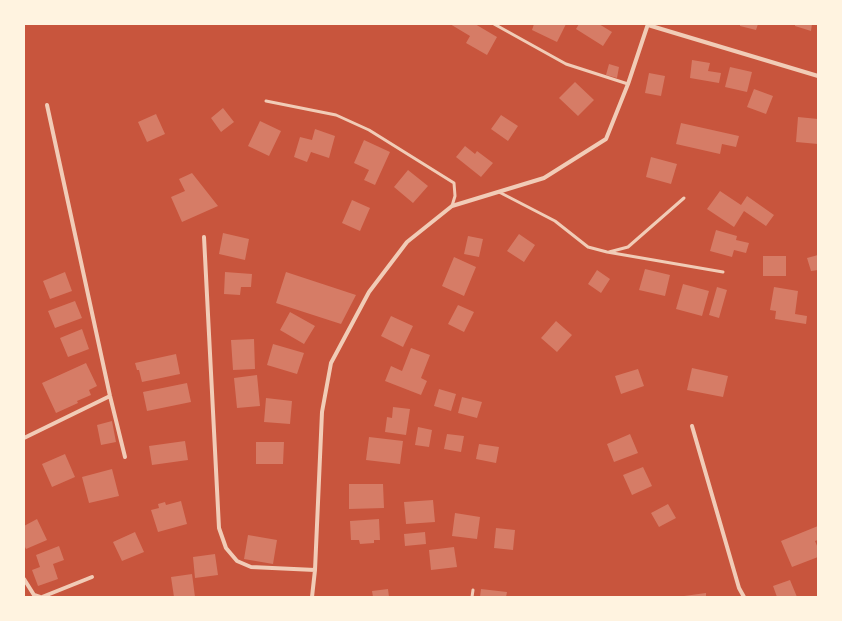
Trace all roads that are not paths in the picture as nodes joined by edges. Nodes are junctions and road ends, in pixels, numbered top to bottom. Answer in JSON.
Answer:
{"nodes":[{"id":1,"x":494,"y":24,"type":"edge"},
{"id":2,"x":648,"y":24,"type":"edge"},
{"id":3,"x":818,"y":76,"type":"edge"},
{"id":4,"x":628,"y":84,"type":"junction"},
{"id":5,"x":266,"y":101,"type":"dead end"},
{"id":6,"x":48,"y":105,"type":"dead end"},
{"id":7,"x":498,"y":192,"type":"junction"},
{"id":8,"x":684,"y":198,"type":"dead end"},
{"id":9,"x":452,"y":206,"type":"junction"},
{"id":10,"x":204,"y":237,"type":"dead end"},
{"id":11,"x":607,"y":252,"type":"junction"},
{"id":12,"x":724,"y":272,"type":"dead end"},
{"id":13,"x":110,"y":396,"type":"junction"},
{"id":14,"x":692,"y":426,"type":"dead end"},
{"id":15,"x":24,"y":438,"type":"edge"},
{"id":16,"x":125,"y":457,"type":"dead end"},
{"id":17,"x":315,"y":570,"type":"junction"},
{"id":18,"x":92,"y":577,"type":"dead end"},
{"id":19,"x":24,"y":579,"type":"edge"},
{"id":20,"x":472,"y":590,"type":"dead end"},
{"id":21,"x":41,"y":597,"type":"edge"},
{"id":22,"x":312,"y":597,"type":"edge"},
{"id":23,"x":472,"y":597,"type":"edge"},
{"id":24,"x":744,"y":597,"type":"edge"}],
"edges":[{"from":1,"to":4,"type":"lane"},
{"from":2,"to":3,"type":"street"},
{"from":2,"to":4,"type":"street"},
{"from":4,"to":7,"type":"street"},
{"from":5,"to":9,"type":"lane"},
{"from":6,"to":13,"type":"street"},
{"from":7,"to":9,"type":"street"},
{"from":7,"to":11,"type":"lane"},
{"from":8,"to":11,"type":"lane"},
{"from":9,"to":17,"type":"street"},
{"from":10,"to":17,"type":"street"},
{"from":11,"to":12,"type":"lane"},
{"from":13,"to":15,"type":"street"},
{"from":13,"to":16,"type":"street"},
{"from":14,"to":24,"type":"street"},
{"from":17,"to":22,"type":"street"},
{"from":18,"to":21,"type":"street"},
{"from":19,"to":21,"type":"street"},
{"from":20,"to":23,"type":"lane"}]}
